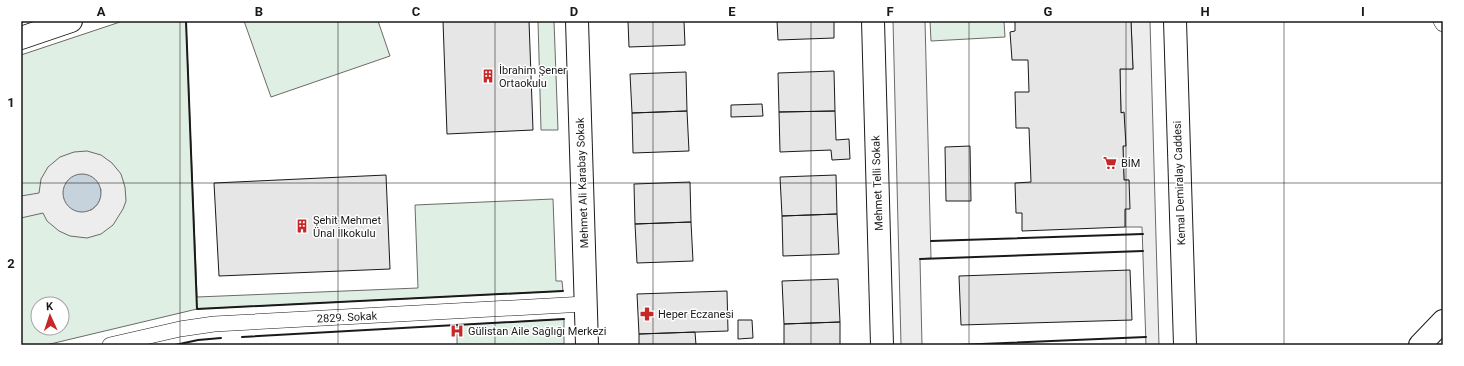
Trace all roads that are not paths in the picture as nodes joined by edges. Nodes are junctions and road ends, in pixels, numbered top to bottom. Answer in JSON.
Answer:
{"nodes":[{"id":1,"x":71,"y":21,"type":"edge"},
{"id":2,"x":577,"y":21,"type":"edge"},
{"id":3,"x":873,"y":21,"type":"edge"},
{"id":4,"x":1175,"y":21,"type":"edge"},
{"id":5,"x":1441,"y":21,"type":"edge"},
{"id":6,"x":1443,"y":24,"type":"edge"},
{"id":7,"x":21,"y":38,"type":"edge"},
{"id":8,"x":585,"y":304,"type":"junction"},
{"id":9,"x":1443,"y":321,"type":"edge"},
{"id":10,"x":110,"y":345,"type":"edge"},
{"id":11,"x":587,"y":345,"type":"edge"},
{"id":12,"x":882,"y":345,"type":"edge"},
{"id":13,"x":1185,"y":345,"type":"edge"},
{"id":14,"x":1420,"y":345,"type":"edge"}],
"edges":[{"from":1,"to":7,"type":"street"},
{"from":2,"to":8,"type":"street","name":"Mehmet Ali Karabay Sokak"},
{"from":3,"to":12,"type":"street","name":"Mehmet Telli Sokak"},
{"from":4,"to":13,"type":"street","name":"Kemal Demiralay Caddesi"},
{"from":5,"to":6,"type":"lane"},
{"from":8,"to":10,"type":"lane","name":"2829. Sokak"},
{"from":8,"to":11,"type":"street","name":"Mehmet Ali Karabay Sokak"},
{"from":9,"to":14,"type":"street"}]}
